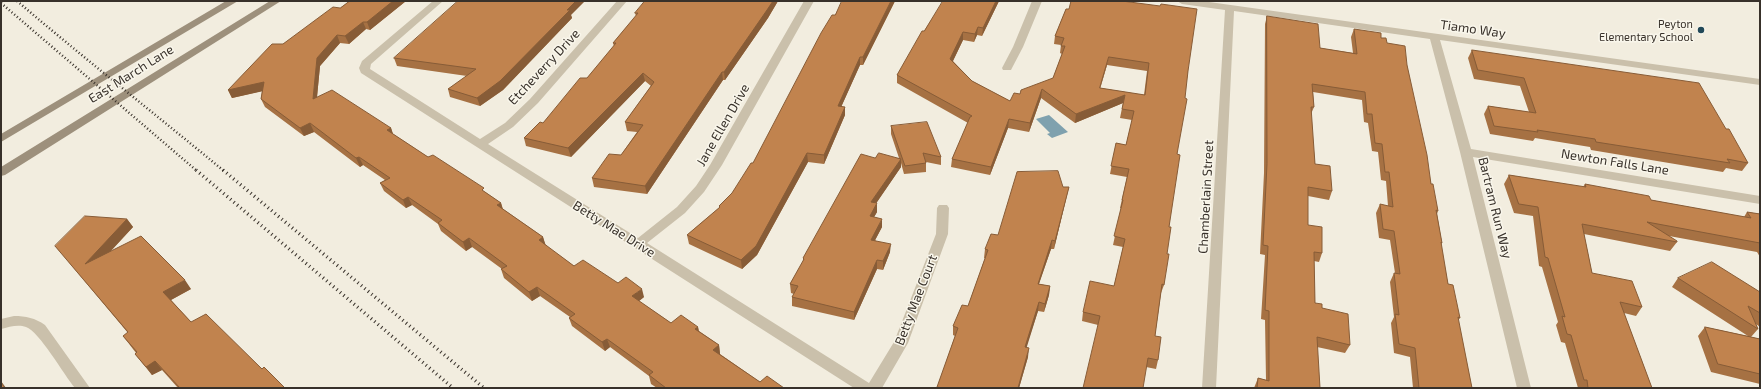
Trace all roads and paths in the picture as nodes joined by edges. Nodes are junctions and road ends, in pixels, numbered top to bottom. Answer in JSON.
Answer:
{"nodes":[{"id":1,"x":234,"y":1,"type":"edge"},
{"id":2,"x":276,"y":1,"type":"edge"},
{"id":3,"x":438,"y":1,"type":"edge"},
{"id":4,"x":622,"y":1,"type":"edge"},
{"id":5,"x":809,"y":1,"type":"edge"},
{"id":6,"x":1037,"y":1,"type":"edge"},
{"id":7,"x":1182,"y":1,"type":"edge"},
{"id":8,"x":1230,"y":8,"type":"junction"},
{"id":9,"x":1434,"y":37,"type":"junction"},
{"id":10,"x":1007,"y":68,"type":"dead end"},
{"id":11,"x":1760,"y":82,"type":"edge"},
{"id":12,"x":1,"y":139,"type":"edge"},
{"id":13,"x":480,"y":144,"type":"junction"},
{"id":14,"x":1466,"y":152,"type":"junction"},
{"id":15,"x":1,"y":172,"type":"edge"},
{"id":16,"x":1760,"y":200,"type":"edge"},
{"id":17,"x":943,"y":208,"type":"dead end"},
{"id":18,"x":638,"y":244,"type":"junction"},
{"id":19,"x":1,"y":324,"type":"edge"},
{"id":20,"x":83,"y":388,"type":"edge"},
{"id":21,"x":866,"y":388,"type":"edge"},
{"id":22,"x":874,"y":388,"type":"edge"},
{"id":23,"x":1209,"y":388,"type":"edge"},
{"id":24,"x":1524,"y":388,"type":"edge"}],
"edges":[{"from":1,"to":12,"type":"main road","name":"East March Lane"},
{"from":2,"to":15,"type":"main road","name":"East March Lane"},
{"from":3,"to":13,"type":"street","name":"Betty Mae Drive"},
{"from":4,"to":13,"type":"street","name":"Etcheverry Drive"},
{"from":5,"to":18,"type":"street","name":"Jane Ellen Drive"},
{"from":6,"to":10,"type":"street"},
{"from":7,"to":8,"type":"street","name":"Tiamo Way"},
{"from":8,"to":9,"type":"street","name":"Tiamo Way"},
{"from":8,"to":23,"type":"street","name":"Chamberlain Street"},
{"from":9,"to":11,"type":"street","name":"Tiamo Way"},
{"from":9,"to":14,"type":"street","name":"Bartram Run Way"},
{"from":13,"to":18,"type":"street","name":"Betty Mae Drive"},
{"from":14,"to":16,"type":"street","name":"Newton Falls Lane"},
{"from":14,"to":24,"type":"street","name":"Bartram Run Way"},
{"from":17,"to":22,"type":"street","name":"Betty Mae Court"},
{"from":18,"to":21,"type":"street","name":"Betty Mae Drive"},
{"from":19,"to":20,"type":"street"}]}
